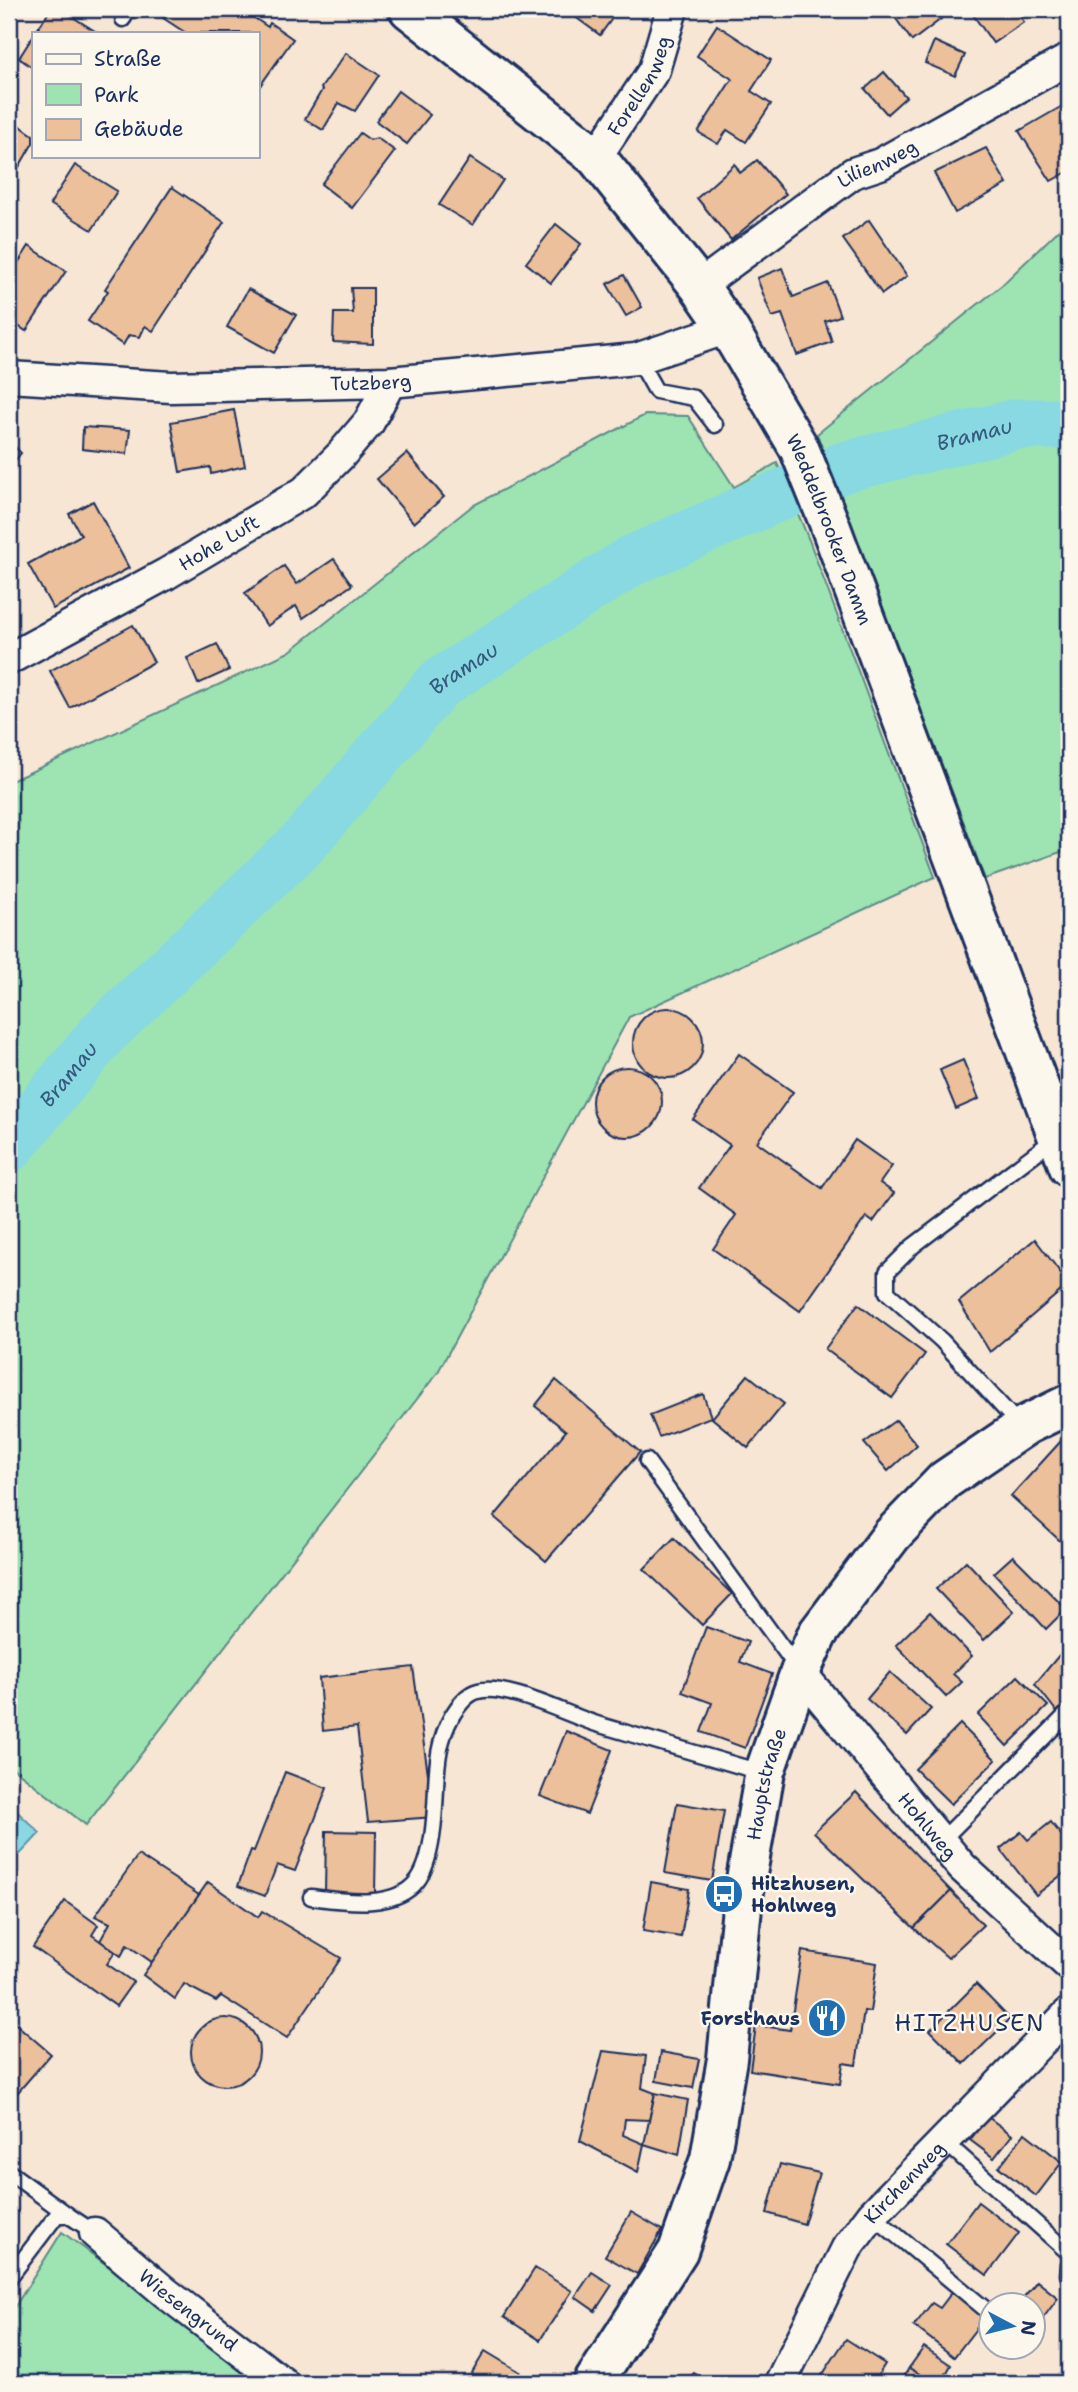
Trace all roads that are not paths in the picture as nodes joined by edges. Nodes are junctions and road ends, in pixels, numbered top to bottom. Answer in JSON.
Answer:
{"nodes":[{"id":1,"x":408,"y":9,"type":"edge"},
{"id":2,"x":673,"y":9,"type":"edge"},
{"id":3,"x":1069,"y":59,"type":"edge"},
{"id":4,"x":596,"y":157,"type":"junction"},
{"id":5,"x":699,"y":286,"type":"junction"},
{"id":6,"x":728,"y":328,"type":"junction"},
{"id":7,"x":638,"y":359,"type":"junction"},
{"id":8,"x":9,"y":377,"type":"edge"},
{"id":9,"x":390,"y":382,"type":"junction"},
{"id":10,"x":715,"y":425,"type":"dead end"},
{"id":11,"x":9,"y":659,"type":"edge"},
{"id":12,"x":1063,"y":1138,"type":"edge"},
{"id":13,"x":1069,"y":1404,"type":"edge"},
{"id":14,"x":1022,"y":1428,"type":"junction"},
{"id":15,"x":647,"y":1461,"type":"dead end"},
{"id":16,"x":800,"y":1672,"type":"junction"},
{"id":17,"x":1069,"y":1712,"type":"edge"},
{"id":18,"x":765,"y":1771,"type":"junction"},
{"id":19,"x":940,"y":1842,"type":"junction"},
{"id":20,"x":311,"y":1897,"type":"dead end"},
{"id":21,"x":1069,"y":1965,"type":"edge"},
{"id":22,"x":1069,"y":2013,"type":"edge"},
{"id":23,"x":944,"y":2142,"type":"junction"},
{"id":24,"x":9,"y":2172,"type":"edge"},
{"id":25,"x":68,"y":2215,"type":"junction"},
{"id":26,"x":872,"y":2215,"type":"junction"},
{"id":27,"x":95,"y":2233,"type":"joint"},
{"id":28,"x":1069,"y":2253,"type":"edge"},
{"id":29,"x":9,"y":2278,"type":"edge"},
{"id":30,"x":976,"y":2301,"type":"edge"},
{"id":31,"x":283,"y":2383,"type":"edge"},
{"id":32,"x":593,"y":2383,"type":"edge"},
{"id":33,"x":780,"y":2383,"type":"edge"}],
"edges":[{"from":1,"to":4,"type":"street","name":"Weddelbrooker Damm"},
{"from":2,"to":4,"type":"street","name":"Forellenweg"},
{"from":3,"to":5,"type":"street","name":"Lilienweg"},
{"from":4,"to":5,"type":"street","name":"Weddelbrooker Damm"},
{"from":5,"to":6,"type":"street","name":"Weddelbrooker Damm"},
{"from":6,"to":7,"type":"street","name":"Tutzberg"},
{"from":6,"to":12,"type":"street","name":"Weddelbrooker Damm"},
{"from":7,"to":9,"type":"street","name":"Tutzberg"},
{"from":7,"to":10,"type":"lane"},
{"from":8,"to":9,"type":"street","name":"Tutzberg"},
{"from":9,"to":11,"type":"street","name":"Hohe Luft"},
{"from":12,"to":14,"type":"lane"},
{"from":13,"to":14,"type":"street","name":"Hauptstraße"},
{"from":14,"to":16,"type":"street","name":"Hauptstraße"},
{"from":15,"to":16,"type":"lane"},
{"from":16,"to":18,"type":"street","name":"Hauptstraße"},
{"from":16,"to":19,"type":"street","name":"Hohlweg"},
{"from":17,"to":19,"type":"lane"},
{"from":18,"to":20,"type":"lane"},
{"from":18,"to":32,"type":"street","name":"Hauptstraße"},
{"from":19,"to":21,"type":"street","name":"Hohlweg"},
{"from":22,"to":23,"type":"street","name":"Kirchenweg"},
{"from":23,"to":26,"type":"street","name":"Kirchenweg"},
{"from":23,"to":28,"type":"lane"},
{"from":24,"to":25,"type":"lane"},
{"from":25,"to":27,"type":"lane"},
{"from":25,"to":29,"type":"lane"},
{"from":26,"to":30,"type":"lane"},
{"from":26,"to":33,"type":"street","name":"Kirchenweg"},
{"from":27,"to":31,"type":"street","name":"Wiesengrund"}]}
